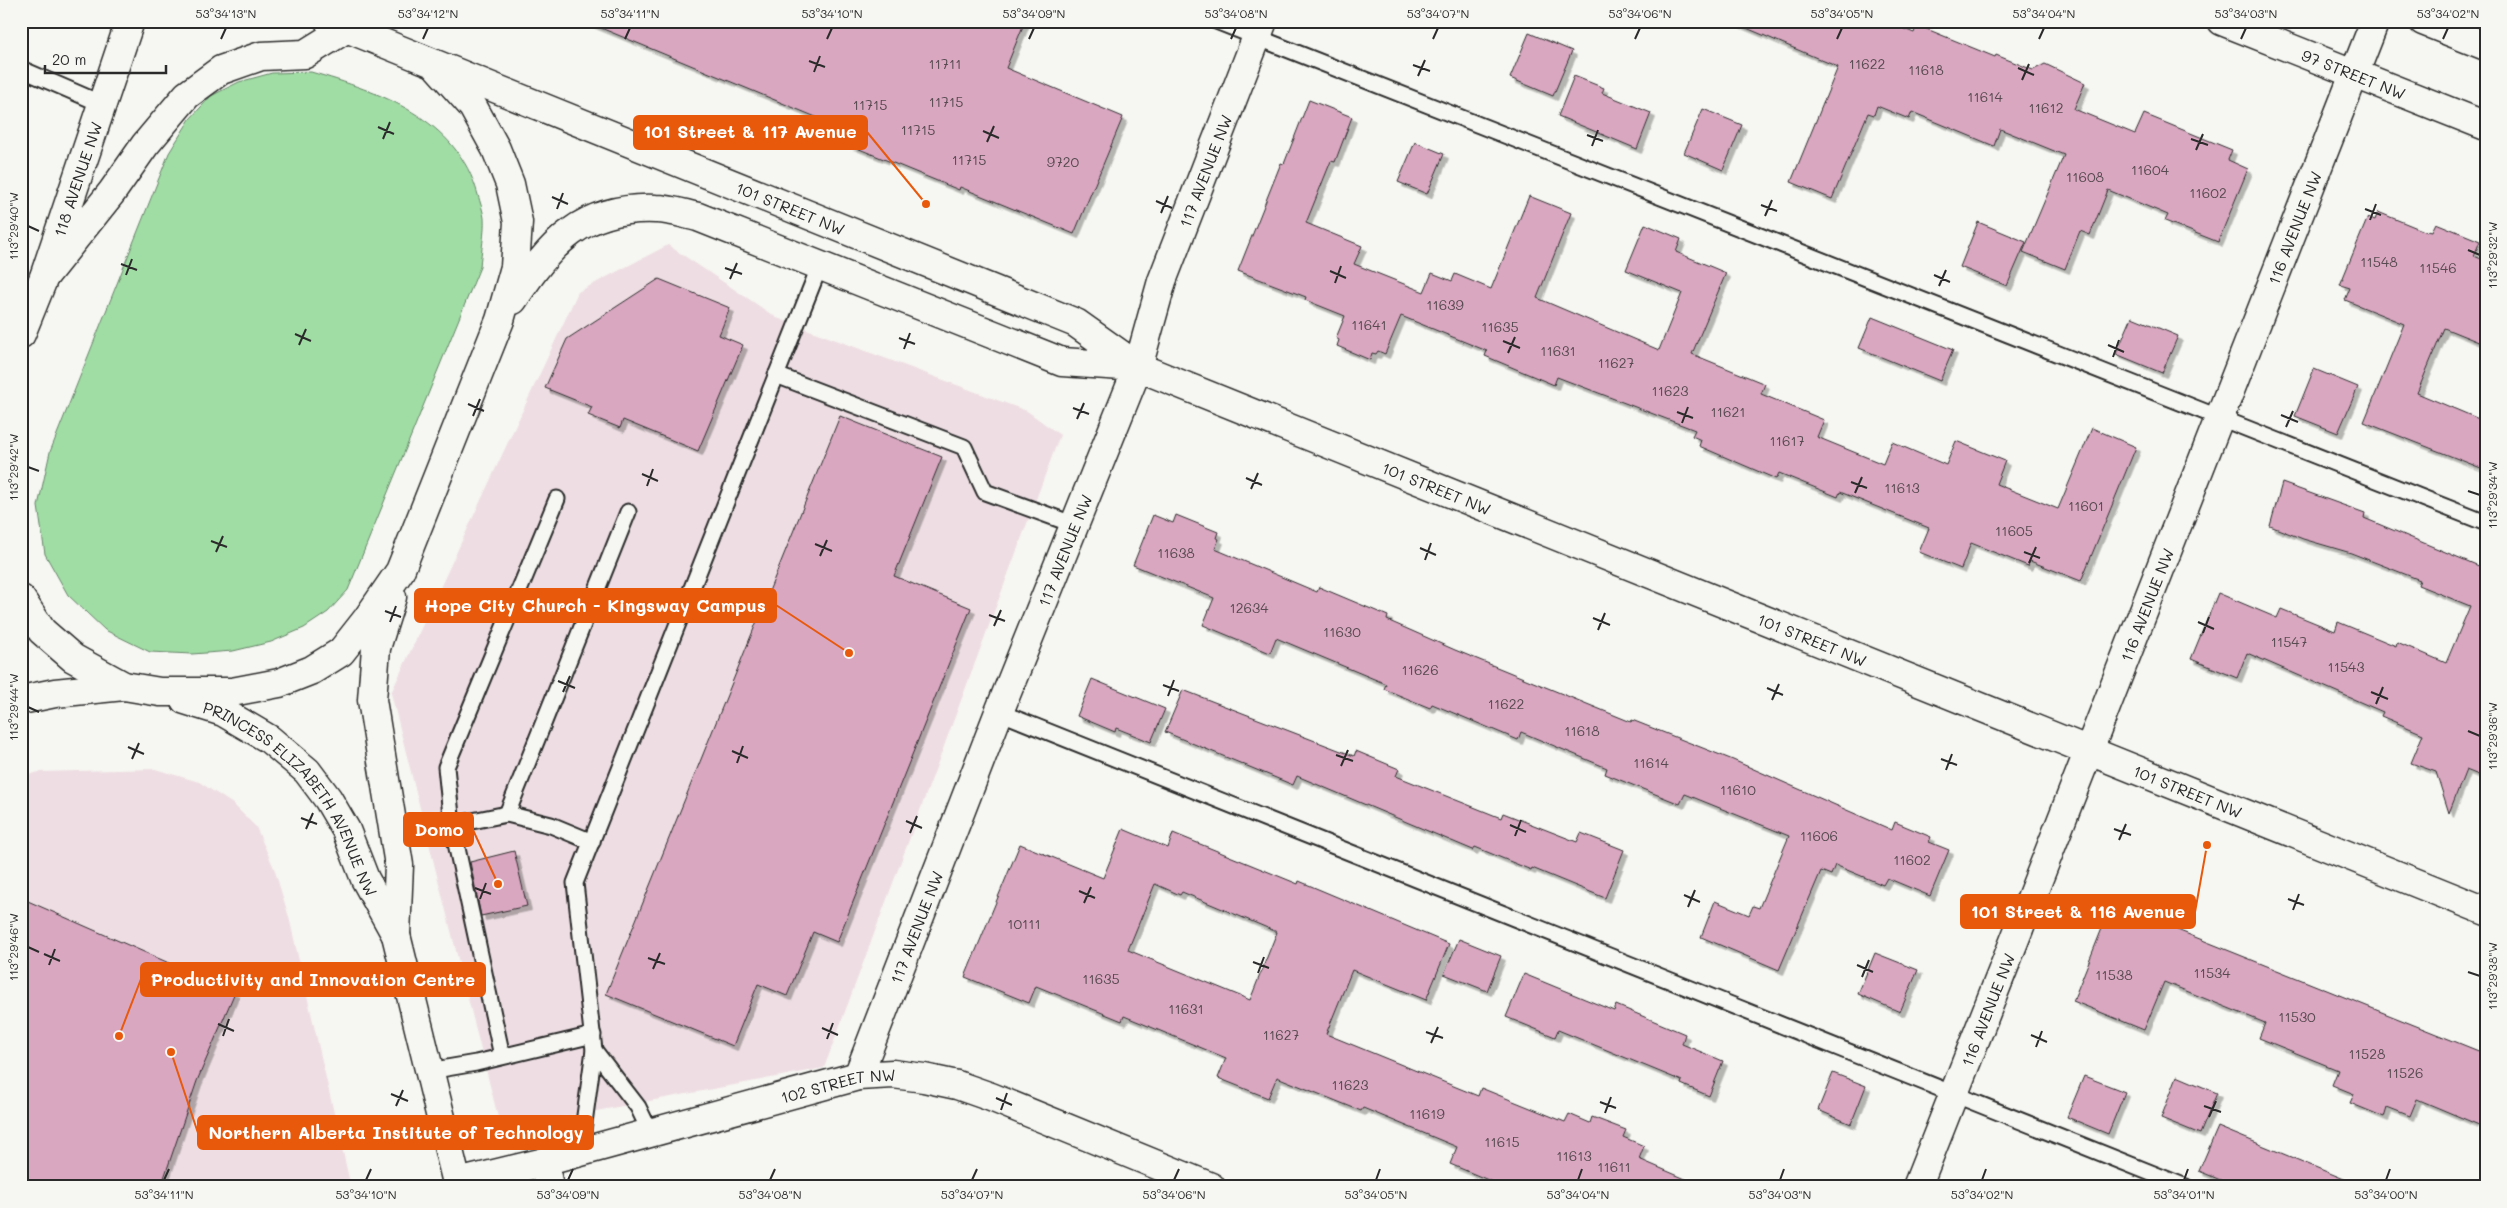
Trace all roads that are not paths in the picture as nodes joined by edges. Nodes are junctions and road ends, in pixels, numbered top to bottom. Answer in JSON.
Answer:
{"nodes":[{"id":1,"x":130,"y":21,"type":"edge"},
{"id":2,"x":1216,"y":21,"type":"edge"},
{"id":3,"x":2222,"y":21,"type":"edge"},
{"id":4,"x":2375,"y":21,"type":"edge"},
{"id":5,"x":2423,"y":21,"type":"edge"},
{"id":6,"x":338,"y":25,"type":"edge"},
{"id":7,"x":1260,"y":29,"type":"edge"},
{"id":8,"x":2486,"y":46,"type":"edge"},
{"id":9,"x":434,"y":63,"type":"junction"},
{"id":10,"x":21,"y":68,"type":"edge"},
{"id":11,"x":2354,"y":74,"type":"junction"},
{"id":12,"x":102,"y":104,"type":"junction"},
{"id":13,"x":2486,"y":126,"type":"edge"},
{"id":14,"x":820,"y":265,"type":"junction"},
{"id":15,"x":44,"y":277,"type":"junction"},
{"id":16,"x":500,"y":320,"type":"junction"},
{"id":17,"x":23,"y":325,"type":"edge"},
{"id":18,"x":1138,"y":367,"type":"junction"},
{"id":19,"x":776,"y":376,"type":"junction"},
{"id":20,"x":2221,"y":417,"type":"junction"},
{"id":21,"x":557,"y":499,"type":"dead end"},
{"id":22,"x":628,"y":512,"type":"dead end"},
{"id":23,"x":2486,"y":523,"type":"edge"},
{"id":24,"x":1075,"y":525,"type":"junction"},
{"id":25,"x":400,"y":571,"type":"junction"},
{"id":26,"x":21,"y":599,"type":"edge"},
{"id":27,"x":124,"y":686,"type":"junction"},
{"id":28,"x":160,"y":692,"type":"junction"},
{"id":29,"x":55,"y":693,"type":"junction"},
{"id":30,"x":21,"y":694,"type":"edge"},
{"id":31,"x":21,"y":700,"type":"edge"},
{"id":32,"x":998,"y":712,"type":"junction"},
{"id":33,"x":2087,"y":752,"type":"junction"},
{"id":34,"x":507,"y":814,"type":"junction"},
{"id":35,"x":452,"y":825,"type":"junction"},
{"id":36,"x":395,"y":839,"type":"junction"},
{"id":37,"x":592,"y":842,"type":"junction"},
{"id":38,"x":2486,"y":912,"type":"edge"},
{"id":39,"x":396,"y":935,"type":"junction"},
{"id":40,"x":594,"y":1042,"type":"junction"},
{"id":41,"x":502,"y":1056,"type":"junction"},
{"id":42,"x":429,"y":1071,"type":"junction"},
{"id":43,"x":858,"y":1076,"type":"junction"},
{"id":44,"x":1954,"y":1093,"type":"junction"},
{"id":45,"x":650,"y":1132,"type":"junction"},
{"id":46,"x":580,"y":1152,"type":"junction"},
{"id":47,"x":547,"y":1175,"type":"edge"},
{"id":48,"x":1199,"y":1184,"type":"edge"},
{"id":49,"x":457,"y":1185,"type":"edge"},
{"id":50,"x":1916,"y":1187,"type":"edge"},
{"id":51,"x":2186,"y":1187,"type":"edge"}],
"edges":[{"from":1,"to":12,"type":"street","name":"118 AVENUE NW"},
{"from":2,"to":7,"type":"lane"},
{"from":3,"to":11,"type":"street","name":"97 STREET NW"},
{"from":4,"to":11,"type":"street","name":"116 AVENUE NW"},
{"from":5,"to":8,"type":"street"},
{"from":6,"to":9,"type":"street","name":"101 STREET NW"},
{"from":6,"to":15,"type":"street"},
{"from":7,"to":18,"type":"street","name":"117 AVENUE NW"},
{"from":7,"to":20,"type":"lane"},
{"from":9,"to":16,"type":"street"},
{"from":9,"to":18,"type":"street","name":"101 STREET NW"},
{"from":10,"to":12,"type":"lane"},
{"from":11,"to":13,"type":"street","name":"97 STREET NW"},
{"from":11,"to":20,"type":"street","name":"116 AVENUE NW"},
{"from":12,"to":15,"type":"street","name":"118 AVENUE NW"},
{"from":14,"to":16,"type":"street","name":"101 STREET NW"},
{"from":14,"to":18,"type":"street","name":"101 STREET NW"},
{"from":14,"to":19,"type":"lane"},
{"from":15,"to":17,"type":"street","name":"118 AVENUE NW"},
{"from":16,"to":25,"type":"street"},
{"from":18,"to":24,"type":"street","name":"117 AVENUE NW"},
{"from":18,"to":33,"type":"street","name":"101 STREET NW"},
{"from":19,"to":24,"type":"lane"},
{"from":19,"to":37,"type":"lane"},
{"from":20,"to":23,"type":"lane"},
{"from":20,"to":33,"type":"street","name":"116 AVENUE NW"},
{"from":21,"to":35,"type":"lane"},
{"from":22,"to":34,"type":"lane"},
{"from":24,"to":32,"type":"street","name":"117 AVENUE NW"},
{"from":25,"to":28,"type":"street"},
{"from":25,"to":36,"type":"street","name":"PRINCESS ELIZABETH AVENUE NW"},
{"from":26,"to":27,"type":"street"},
{"from":27,"to":28,"type":"street"},
{"from":27,"to":29,"type":"street"},
{"from":28,"to":39,"type":"street","name":"PRINCESS ELIZABETH AVENUE NW"},
{"from":29,"to":30,"type":"street"},
{"from":29,"to":31,"type":"street"},
{"from":32,"to":43,"type":"street","name":"117 AVENUE NW"},
{"from":32,"to":44,"type":"lane"},
{"from":33,"to":38,"type":"street","name":"101 STREET NW"},
{"from":33,"to":44,"type":"street","name":"116 AVENUE NW"},
{"from":34,"to":35,"type":"lane"},
{"from":34,"to":37,"type":"lane"},
{"from":35,"to":36,"type":"lane"},
{"from":35,"to":41,"type":"lane"},
{"from":36,"to":39,"type":"street","name":"PRINCESS ELIZABETH AVENUE NW"},
{"from":37,"to":40,"type":"lane"},
{"from":39,"to":42,"type":"street","name":"PRINCESS ELIZABETH AVENUE NW"},
{"from":40,"to":41,"type":"lane"},
{"from":40,"to":45,"type":"lane"},
{"from":40,"to":46,"type":"lane"},
{"from":41,"to":42,"type":"lane"},
{"from":42,"to":49,"type":"street","name":"PRINCESS ELIZABETH AVENUE NW"},
{"from":43,"to":45,"type":"street","name":"102 STREET NW"},
{"from":43,"to":48,"type":"street","name":"102 STREET NW"},
{"from":44,"to":50,"type":"street","name":"116 AVENUE NW"},
{"from":44,"to":51,"type":"lane"},
{"from":45,"to":46,"type":"street","name":"102 STREET NW"},
{"from":46,"to":47,"type":"street","name":"102 STREET NW"},
{"from":47,"to":49,"type":"street","name":"102 STREET NW"}]}
